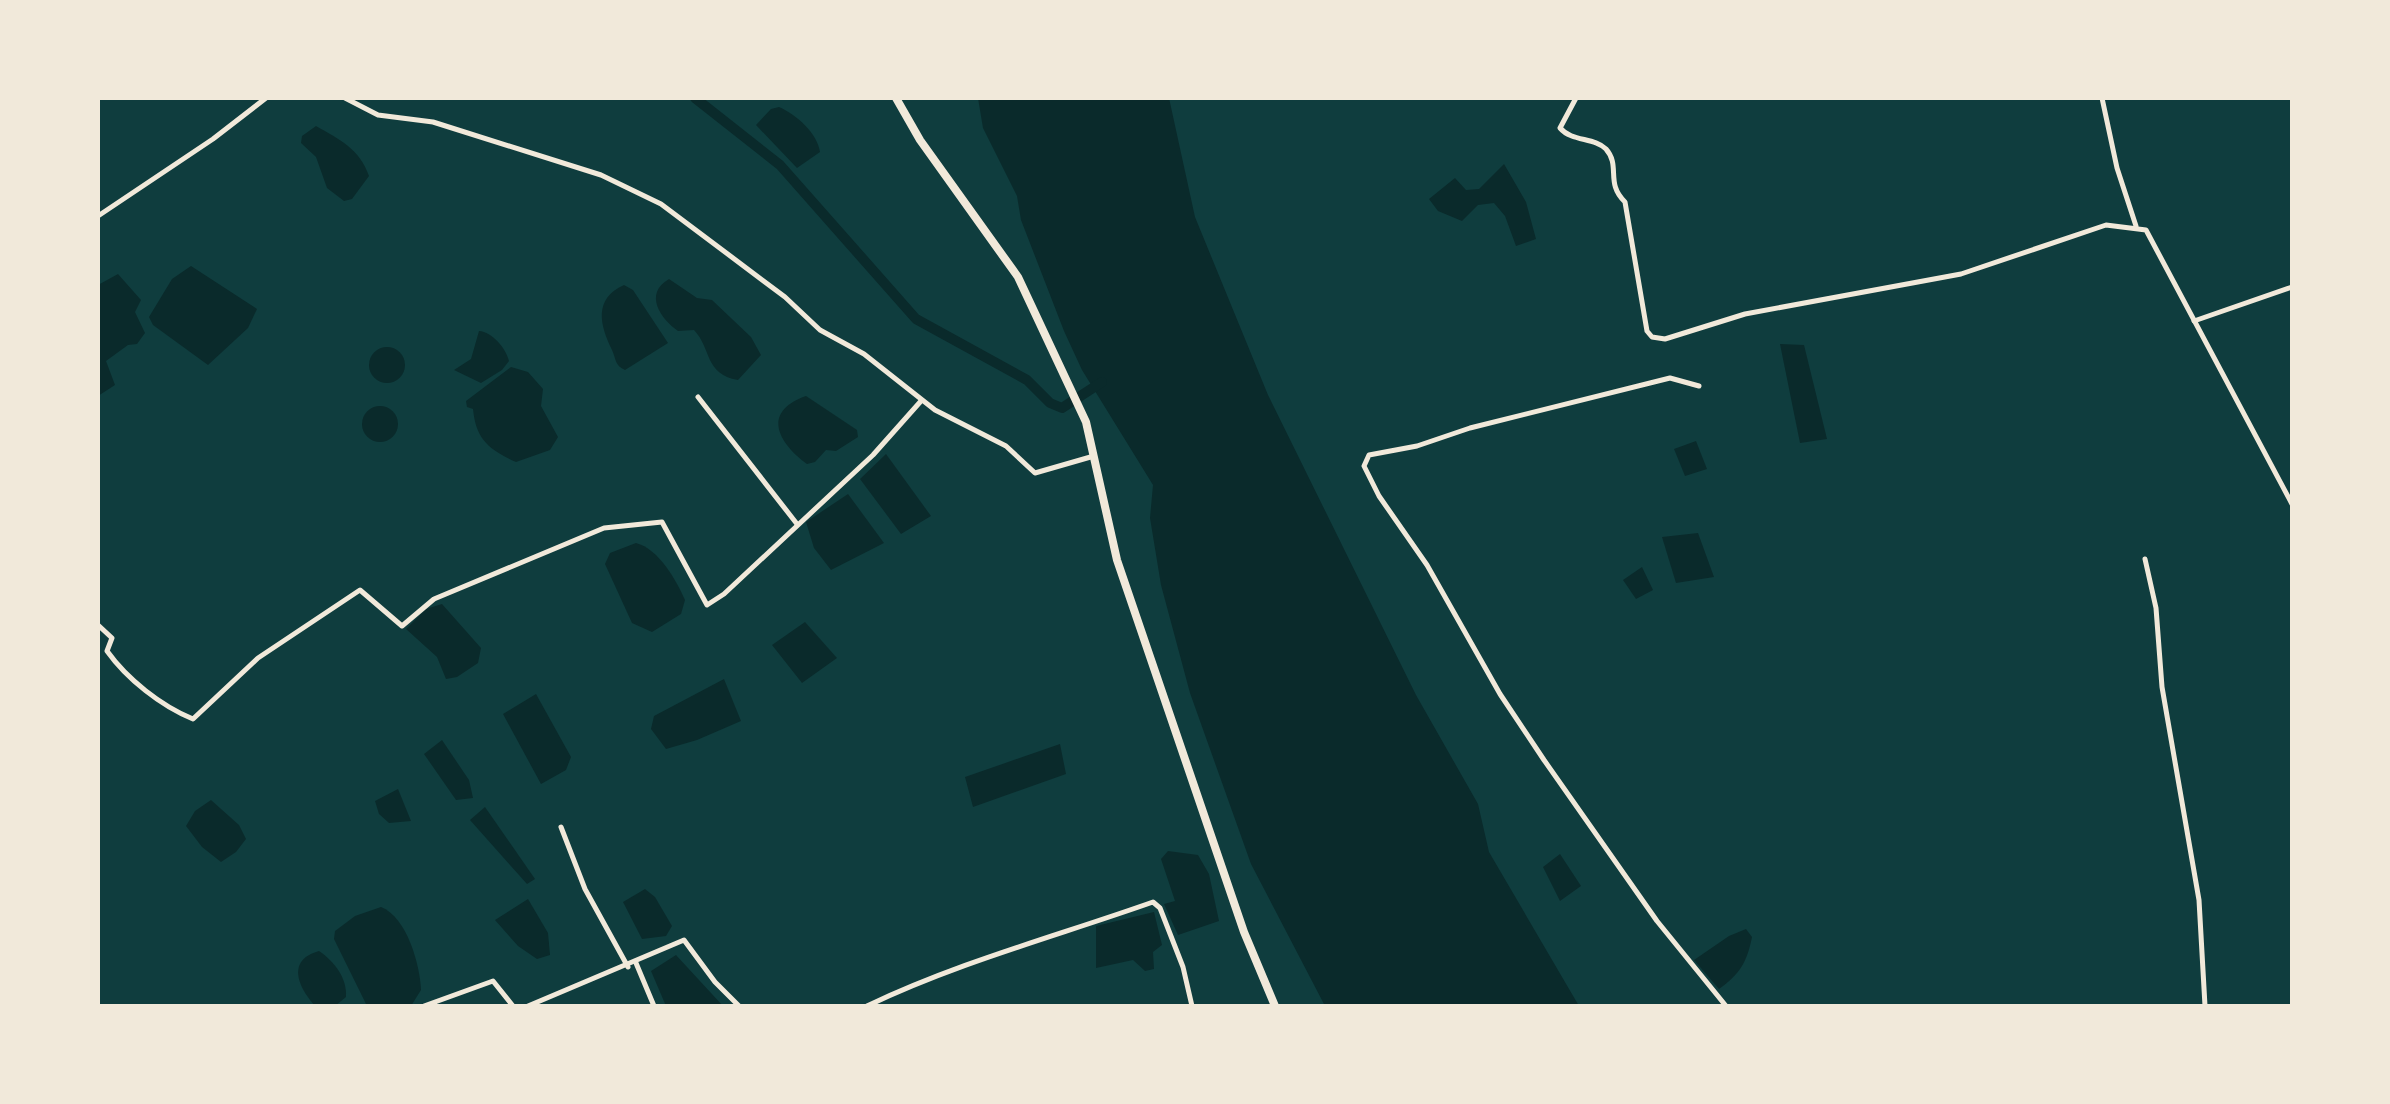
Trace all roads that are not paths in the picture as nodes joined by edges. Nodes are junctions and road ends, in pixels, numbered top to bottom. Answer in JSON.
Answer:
{"nodes":[{"id":1,"x":266,"y":98,"type":"edge"},
{"id":2,"x":345,"y":98,"type":"edge"},
{"id":3,"x":896,"y":98,"type":"edge"},
{"id":4,"x":1576,"y":98,"type":"edge"},
{"id":5,"x":2102,"y":98,"type":"edge"},
{"id":6,"x":99,"y":215,"type":"edge"},
{"id":7,"x":2136,"y":226,"type":"junction"},
{"id":8,"x":2292,"y":287,"type":"edge"},
{"id":9,"x":2194,"y":321,"type":"junction"},
{"id":10,"x":1699,"y":386,"type":"dead end"},
{"id":11,"x":698,"y":397,"type":"dead end"},
{"id":12,"x":921,"y":401,"type":"junction"},
{"id":13,"x":1095,"y":456,"type":"junction"},
{"id":14,"x":2292,"y":504,"type":"edge"},
{"id":15,"x":797,"y":524,"type":"junction"},
{"id":16,"x":2145,"y":559,"type":"dead end"},
{"id":17,"x":98,"y":625,"type":"edge"},
{"id":18,"x":561,"y":827,"type":"dead end"},
{"id":19,"x":636,"y":963,"type":"junction"},
{"id":20,"x":628,"y":967,"type":"junction"},
{"id":21,"x":424,"y":1006,"type":"edge"},
{"id":22,"x":513,"y":1006,"type":"edge"},
{"id":23,"x":528,"y":1006,"type":"edge"},
{"id":24,"x":654,"y":1006,"type":"edge"},
{"id":25,"x":739,"y":1006,"type":"edge"},
{"id":26,"x":867,"y":1006,"type":"edge"},
{"id":27,"x":1192,"y":1006,"type":"edge"},
{"id":28,"x":1275,"y":1006,"type":"edge"},
{"id":29,"x":1726,"y":1006,"type":"edge"},
{"id":30,"x":2205,"y":1006,"type":"edge"}],
"edges":[{"from":1,"to":6,"type":"street"},
{"from":2,"to":12,"type":"street"},
{"from":3,"to":13,"type":"main road"},
{"from":4,"to":7,"type":"street"},
{"from":5,"to":7,"type":"street"},
{"from":7,"to":9,"type":"street"},
{"from":8,"to":9,"type":"street"},
{"from":9,"to":14,"type":"street"},
{"from":10,"to":29,"type":"street"},
{"from":11,"to":15,"type":"street"},
{"from":12,"to":13,"type":"street"},
{"from":12,"to":15,"type":"street"},
{"from":13,"to":28,"type":"main road"},
{"from":15,"to":17,"type":"street"},
{"from":16,"to":30,"type":"street"},
{"from":18,"to":20,"type":"street"},
{"from":19,"to":20,"type":"street"},
{"from":19,"to":24,"type":"street"},
{"from":19,"to":25,"type":"street"},
{"from":20,"to":23,"type":"street"},
{"from":21,"to":22,"type":"street"},
{"from":26,"to":27,"type":"street"}]}
